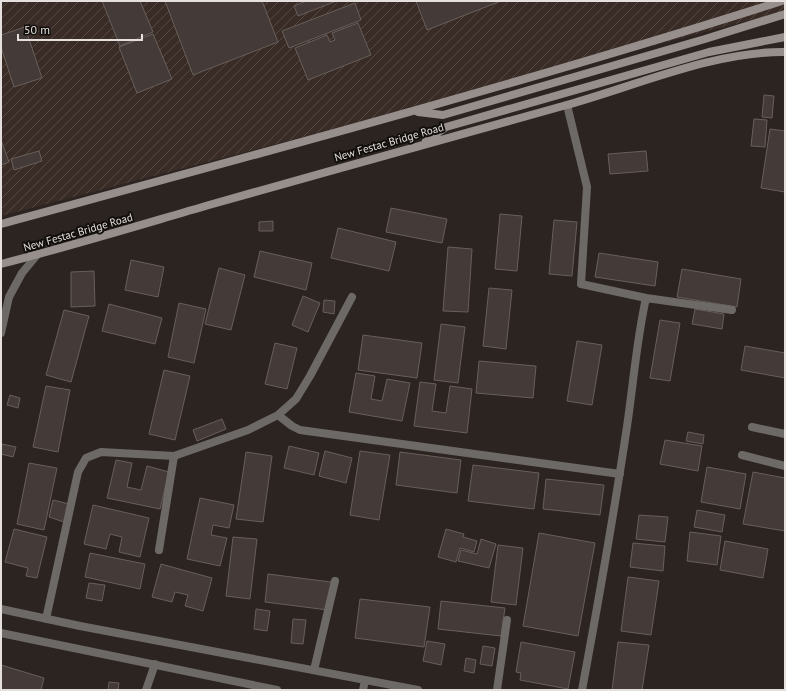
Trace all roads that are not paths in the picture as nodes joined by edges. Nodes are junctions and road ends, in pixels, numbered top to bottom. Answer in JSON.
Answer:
{"nodes":[{"id":1,"x":782,"y":1,"type":"edge"},
{"id":2,"x":785,"y":14,"type":"edge"},
{"id":3,"x":785,"y":37,"type":"edge"},
{"id":4,"x":785,"y":52,"type":"edge"},
{"id":5,"x":567,"y":105,"type":"junction"},
{"id":6,"x":413,"y":111,"type":"junction"},
{"id":7,"x":421,"y":145,"type":"junction"},
{"id":8,"x":1,"y":224,"type":"edge"},
{"id":9,"x":37,"y":255,"type":"junction"},
{"id":10,"x":1,"y":264,"type":"edge"},
{"id":11,"x":352,"y":297,"type":"dead end"},
{"id":12,"x":646,"y":298,"type":"junction"},
{"id":13,"x":732,"y":310,"type":"dead end"},
{"id":14,"x":1,"y":333,"type":"edge"},
{"id":15,"x":278,"y":415,"type":"junction"},
{"id":16,"x":752,"y":427,"type":"dead end"},
{"id":17,"x":785,"y":434,"type":"edge"},
{"id":18,"x":742,"y":455,"type":"dead end"},
{"id":19,"x":174,"y":456,"type":"junction"},
{"id":20,"x":785,"y":466,"type":"edge"},
{"id":21,"x":620,"y":474,"type":"junction"},
{"id":22,"x":159,"y":550,"type":"dead end"},
{"id":23,"x":335,"y":581,"type":"dead end"},
{"id":24,"x":1,"y":609,"type":"edge"},
{"id":25,"x":46,"y":619,"type":"junction"},
{"id":26,"x":507,"y":620,"type":"dead end"},
{"id":27,"x":1,"y":633,"type":"edge"},
{"id":28,"x":155,"y":664,"type":"junction"},
{"id":29,"x":314,"y":670,"type":"junction"},
{"id":30,"x":365,"y":680,"type":"junction"},
{"id":31,"x":146,"y":690,"type":"edge"},
{"id":32,"x":277,"y":690,"type":"edge"},
{"id":33,"x":362,"y":690,"type":"edge"},
{"id":34,"x":418,"y":690,"type":"edge"},
{"id":35,"x":497,"y":690,"type":"edge"},
{"id":36,"x":582,"y":690,"type":"edge"}],
"edges":[{"from":1,"to":6,"type":"main road"},
{"from":2,"to":6,"type":"main road"},
{"from":3,"to":7,"type":"main road"},
{"from":4,"to":5,"type":"main road","name":"New Festac Bridge Road"},
{"from":5,"to":7,"type":"main road","name":"New Festac Bridge Road"},
{"from":5,"to":12,"type":"street"},
{"from":6,"to":8,"type":"main road"},
{"from":7,"to":9,"type":"main road","name":"New Festac Bridge Road"},
{"from":9,"to":10,"type":"main road","name":"New Festac Bridge Road"},
{"from":9,"to":14,"type":"street"},
{"from":11,"to":15,"type":"street"},
{"from":12,"to":13,"type":"street"},
{"from":12,"to":21,"type":"street"},
{"from":15,"to":19,"type":"street"},
{"from":15,"to":21,"type":"street"},
{"from":16,"to":17,"type":"street"},
{"from":18,"to":20,"type":"street"},
{"from":19,"to":22,"type":"street"},
{"from":19,"to":25,"type":"street"},
{"from":21,"to":36,"type":"street"},
{"from":23,"to":29,"type":"street"},
{"from":24,"to":25,"type":"street"},
{"from":25,"to":29,"type":"street"},
{"from":26,"to":35,"type":"street"},
{"from":27,"to":28,"type":"street"},
{"from":28,"to":31,"type":"street"},
{"from":28,"to":32,"type":"street"},
{"from":29,"to":30,"type":"street"},
{"from":30,"to":33,"type":"street"},
{"from":30,"to":34,"type":"street"}]}
